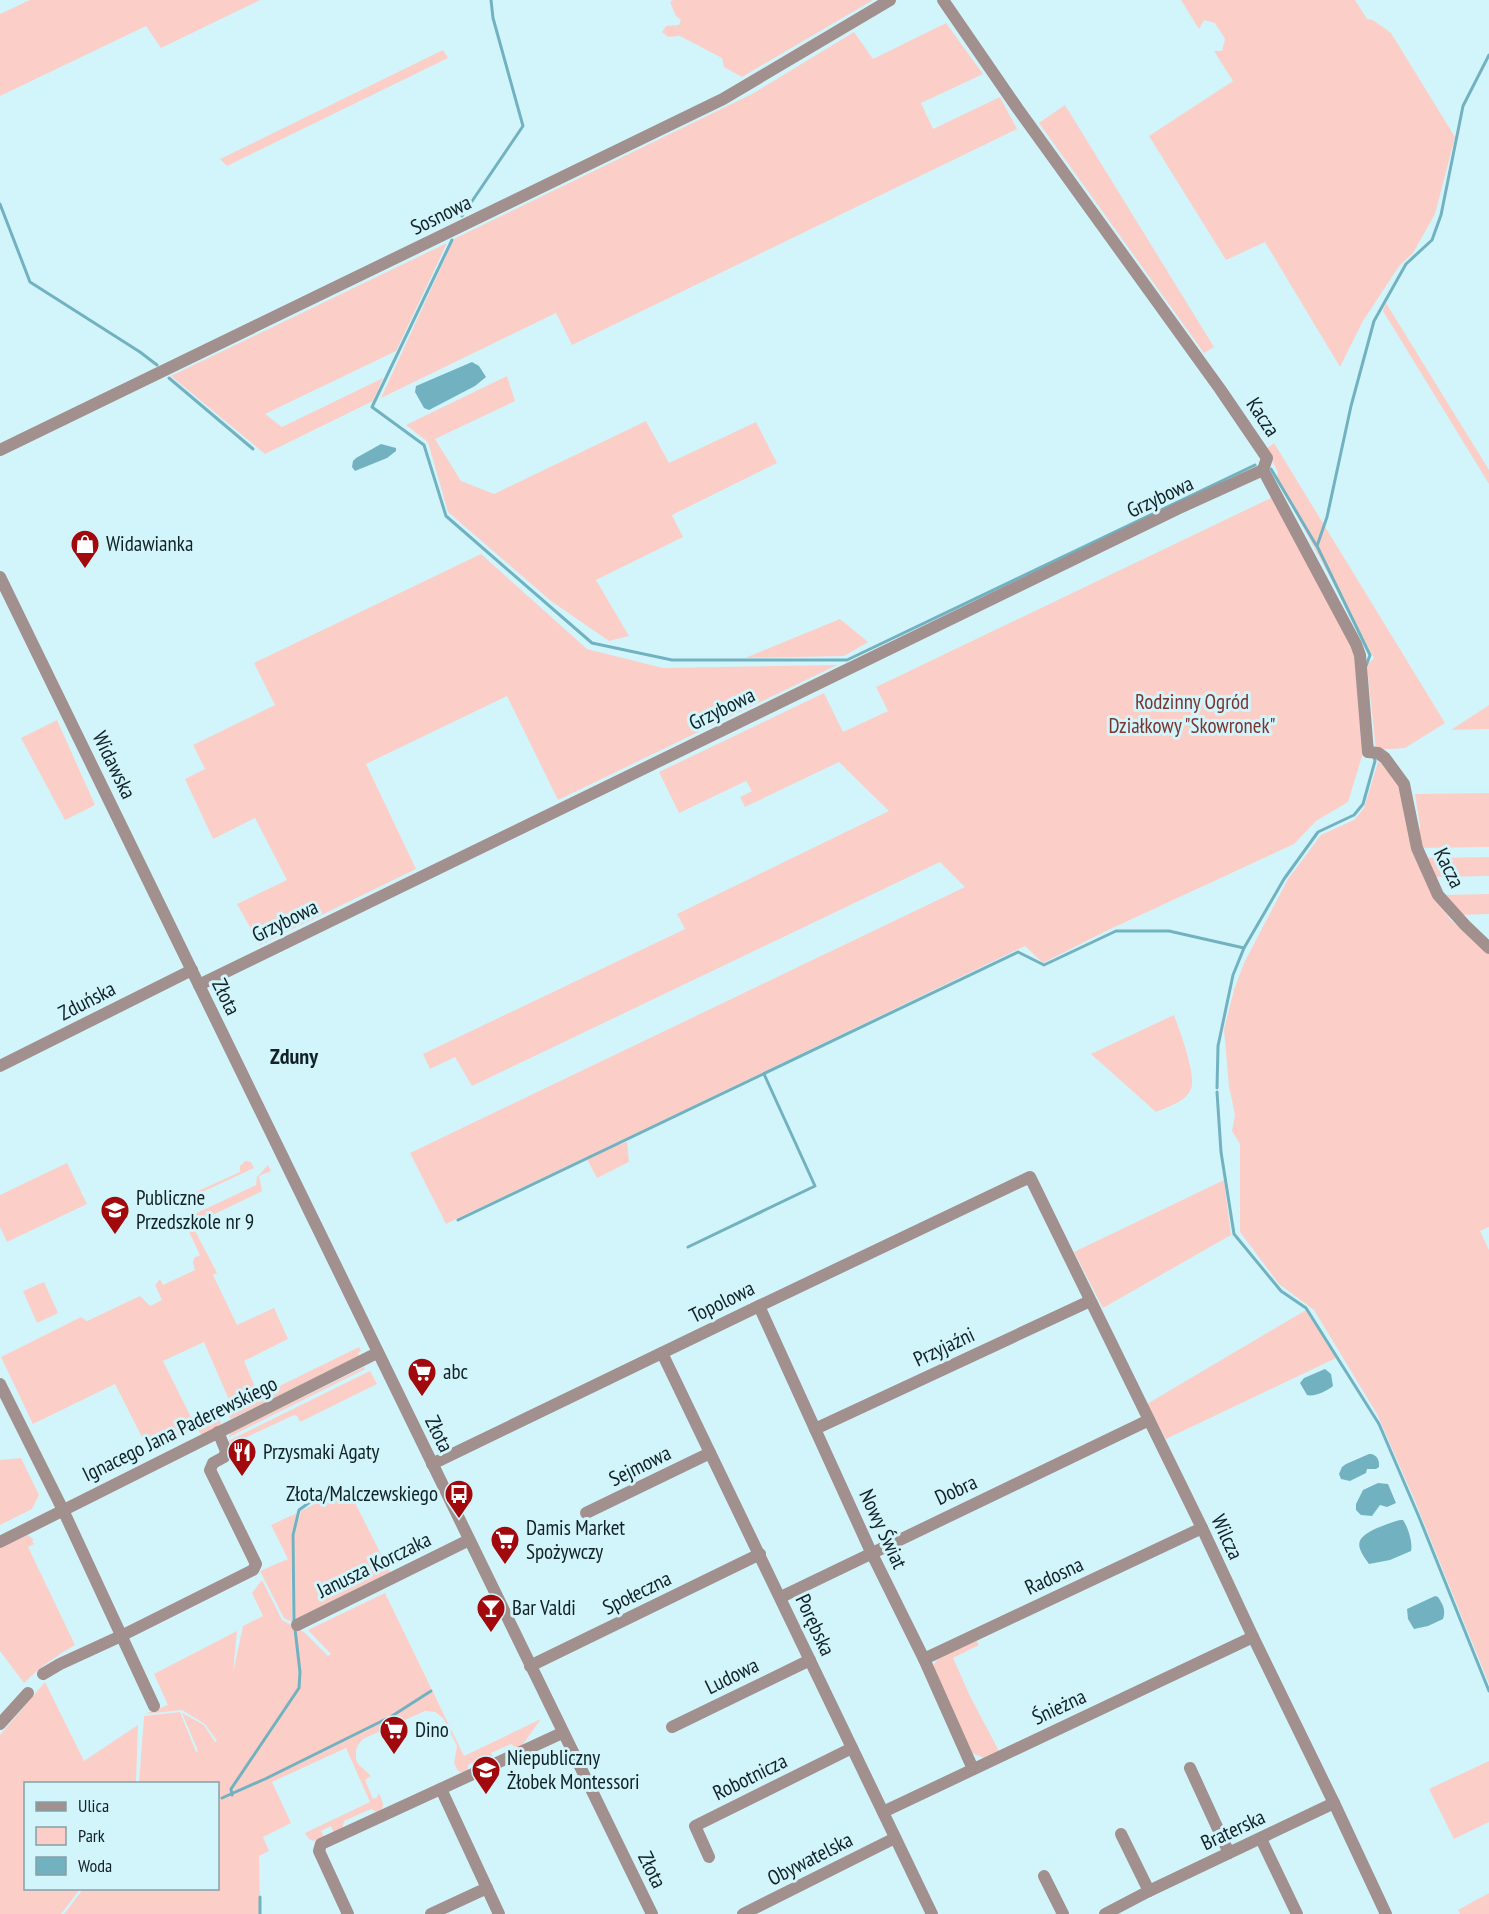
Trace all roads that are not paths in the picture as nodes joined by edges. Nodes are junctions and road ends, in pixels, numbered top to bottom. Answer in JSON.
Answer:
{"nodes":[{"id":1,"x":890,"y":0,"type":"edge"},
{"id":2,"x":943,"y":0,"type":"edge"},
{"id":3,"x":0,"y":450,"type":"edge"},
{"id":4,"x":1263,"y":470,"type":"junction"},
{"id":5,"x":0,"y":577,"type":"edge"},
{"id":6,"x":1489,"y":948,"type":"edge"},
{"id":7,"x":192,"y":970,"type":"junction"},
{"id":8,"x":199,"y":985,"type":"junction"},
{"id":9,"x":0,"y":1066,"type":"edge"},
{"id":10,"x":1030,"y":1177,"type":"joint"},
{"id":11,"x":1090,"y":1301,"type":"junction"},
{"id":12,"x":759,"y":1306,"type":"junction"},
{"id":13,"x":377,"y":1353,"type":"junction"},
{"id":14,"x":662,"y":1353,"type":"junction"},
{"id":15,"x":0,"y":1384,"type":"edge"},
{"id":16,"x":1149,"y":1420,"type":"junction"},
{"id":17,"x":815,"y":1429,"type":"junction"},
{"id":18,"x":218,"y":1432,"type":"junction"},
{"id":19,"x":710,"y":1454,"type":"junction"},
{"id":20,"x":432,"y":1464,"type":"junction"},
{"id":21,"x":63,"y":1510,"type":"junction"},
{"id":22,"x":586,"y":1513,"type":"dead end"},
{"id":23,"x":1202,"y":1528,"type":"junction"},
{"id":24,"x":469,"y":1540,"type":"junction"},
{"id":25,"x":0,"y":1542,"type":"edge"},
{"id":26,"x":871,"y":1552,"type":"junction"},
{"id":27,"x":760,"y":1554,"type":"junction"},
{"id":28,"x":781,"y":1597,"type":"junction"},
{"id":29,"x":297,"y":1625,"type":"dead end"},
{"id":30,"x":121,"y":1636,"type":"junction"},
{"id":31,"x":1252,"y":1637,"type":"junction"},
{"id":32,"x":924,"y":1659,"type":"junction"},
{"id":33,"x":810,"y":1660,"type":"junction"},
{"id":34,"x":530,"y":1666,"type":"junction"},
{"id":35,"x":43,"y":1674,"type":"dead end"},
{"id":36,"x":28,"y":1693,"type":"dead end"},
{"id":37,"x":154,"y":1706,"type":"dead end"},
{"id":38,"x":1,"y":1722,"type":"edge"},
{"id":39,"x":672,"y":1726,"type":"dead end"},
{"id":40,"x":562,"y":1734,"type":"junction"},
{"id":41,"x":852,"y":1748,"type":"junction"},
{"id":42,"x":1190,"y":1768,"type":"dead end"},
{"id":43,"x":973,"y":1769,"type":"junction"},
{"id":44,"x":441,"y":1789,"type":"junction"},
{"id":45,"x":1334,"y":1803,"type":"junction"},
{"id":46,"x":883,"y":1812,"type":"junction"},
{"id":47,"x":1121,"y":1834,"type":"dead end"},
{"id":48,"x":895,"y":1838,"type":"junction"},
{"id":49,"x":1261,"y":1839,"type":"junction"},
{"id":50,"x":1229,"y":1853,"type":"junction"},
{"id":51,"x":709,"y":1857,"type":"dead end"},
{"id":52,"x":1044,"y":1876,"type":"dead end"},
{"id":53,"x":487,"y":1888,"type":"junction"},
{"id":54,"x":1149,"y":1891,"type":"junction"},
{"id":55,"x":348,"y":1914,"type":"edge"},
{"id":56,"x":430,"y":1914,"type":"edge"},
{"id":57,"x":499,"y":1914,"type":"edge"},
{"id":58,"x":652,"y":1914,"type":"edge"},
{"id":59,"x":743,"y":1914,"type":"edge"},
{"id":60,"x":932,"y":1914,"type":"edge"},
{"id":61,"x":1063,"y":1914,"type":"edge"},
{"id":62,"x":1105,"y":1914,"type":"edge"},
{"id":63,"x":1297,"y":1914,"type":"edge"},
{"id":64,"x":1386,"y":1914,"type":"edge"}],
"edges":[{"from":1,"to":3,"type":"street","name":"Sosnowa"},
{"from":2,"to":4,"type":"street","name":"Kacza"},
{"from":4,"to":6,"type":"street","name":"Kacza"},
{"from":4,"to":8,"type":"street","name":"Grzybowa"},
{"from":5,"to":7,"type":"street","name":"Widawska"},
{"from":7,"to":8,"type":"street","name":"Złota"},
{"from":7,"to":9,"type":"street","name":"Zduńska"},
{"from":8,"to":13,"type":"street","name":"Złota"},
{"from":10,"to":11,"type":"street","name":"Wilcza"},
{"from":10,"to":12,"type":"street","name":"Topolowa"},
{"from":11,"to":16,"type":"street","name":"Wilcza"},
{"from":11,"to":17,"type":"street","name":"Przyjaźni"},
{"from":12,"to":14,"type":"street","name":"Topolowa"},
{"from":12,"to":17,"type":"street","name":"Nowy Świat"},
{"from":13,"to":18,"type":"street","name":"Ignacego Jana Paderewskiego"},
{"from":13,"to":20,"type":"street","name":"Złota"},
{"from":14,"to":19,"type":"street","name":"Porębska"},
{"from":14,"to":20,"type":"street","name":"Topolowa"},
{"from":15,"to":21,"type":"street"},
{"from":16,"to":23,"type":"street","name":"Wilcza"},
{"from":16,"to":26,"type":"street","name":"Dobra"},
{"from":17,"to":26,"type":"street","name":"Nowy Świat"},
{"from":18,"to":21,"type":"street","name":"Ignacego Jana Paderewskiego"},
{"from":18,"to":30,"type":"street"},
{"from":19,"to":22,"type":"street","name":"Sejmowa"},
{"from":19,"to":27,"type":"street","name":"Porębska"},
{"from":20,"to":24,"type":"street","name":"Złota"},
{"from":21,"to":25,"type":"street","name":"Ignacego Jana Paderewskiego"},
{"from":21,"to":30,"type":"street"},
{"from":23,"to":31,"type":"street","name":"Wilcza"},
{"from":23,"to":32,"type":"street","name":"Radosna"},
{"from":24,"to":29,"type":"street","name":"Janusza Korczaka"},
{"from":24,"to":34,"type":"street","name":"Złota"},
{"from":26,"to":28,"type":"street","name":"Dobra"},
{"from":26,"to":32,"type":"street","name":"Nowy Świat"},
{"from":27,"to":28,"type":"street","name":"Porębska"},
{"from":27,"to":34,"type":"street","name":"Społeczna"},
{"from":28,"to":33,"type":"street","name":"Porębska"},
{"from":30,"to":35,"type":"street"},
{"from":30,"to":37,"type":"street"},
{"from":31,"to":43,"type":"street","name":"Śnieżna"},
{"from":31,"to":45,"type":"street","name":"Wilcza"},
{"from":32,"to":43,"type":"street","name":"Nowy Świat"},
{"from":33,"to":39,"type":"street","name":"Ludowa"},
{"from":33,"to":41,"type":"street","name":"Porębska"},
{"from":34,"to":40,"type":"street","name":"Złota"},
{"from":36,"to":38,"type":"street"},
{"from":40,"to":44,"type":"street"},
{"from":40,"to":58,"type":"street","name":"Złota"},
{"from":41,"to":46,"type":"street","name":"Porębska"},
{"from":41,"to":51,"type":"street","name":"Robotnicza"},
{"from":42,"to":50,"type":"street"},
{"from":43,"to":46,"type":"street","name":"Śnieżna"},
{"from":44,"to":53,"type":"street"},
{"from":44,"to":55,"type":"street"},
{"from":45,"to":49,"type":"street","name":"Braterska"},
{"from":45,"to":64,"type":"street","name":"Wilcza"},
{"from":46,"to":48,"type":"street","name":"Porębska"},
{"from":47,"to":54,"type":"street"},
{"from":48,"to":59,"type":"street","name":"Obywatelska"},
{"from":48,"to":60,"type":"street","name":"Porębska"},
{"from":49,"to":50,"type":"street","name":"Braterska"},
{"from":49,"to":63,"type":"street"},
{"from":50,"to":54,"type":"street","name":"Braterska"},
{"from":52,"to":61,"type":"street"},
{"from":53,"to":56,"type":"street"},
{"from":53,"to":57,"type":"street"},
{"from":54,"to":62,"type":"street","name":"Braterska"}]}
